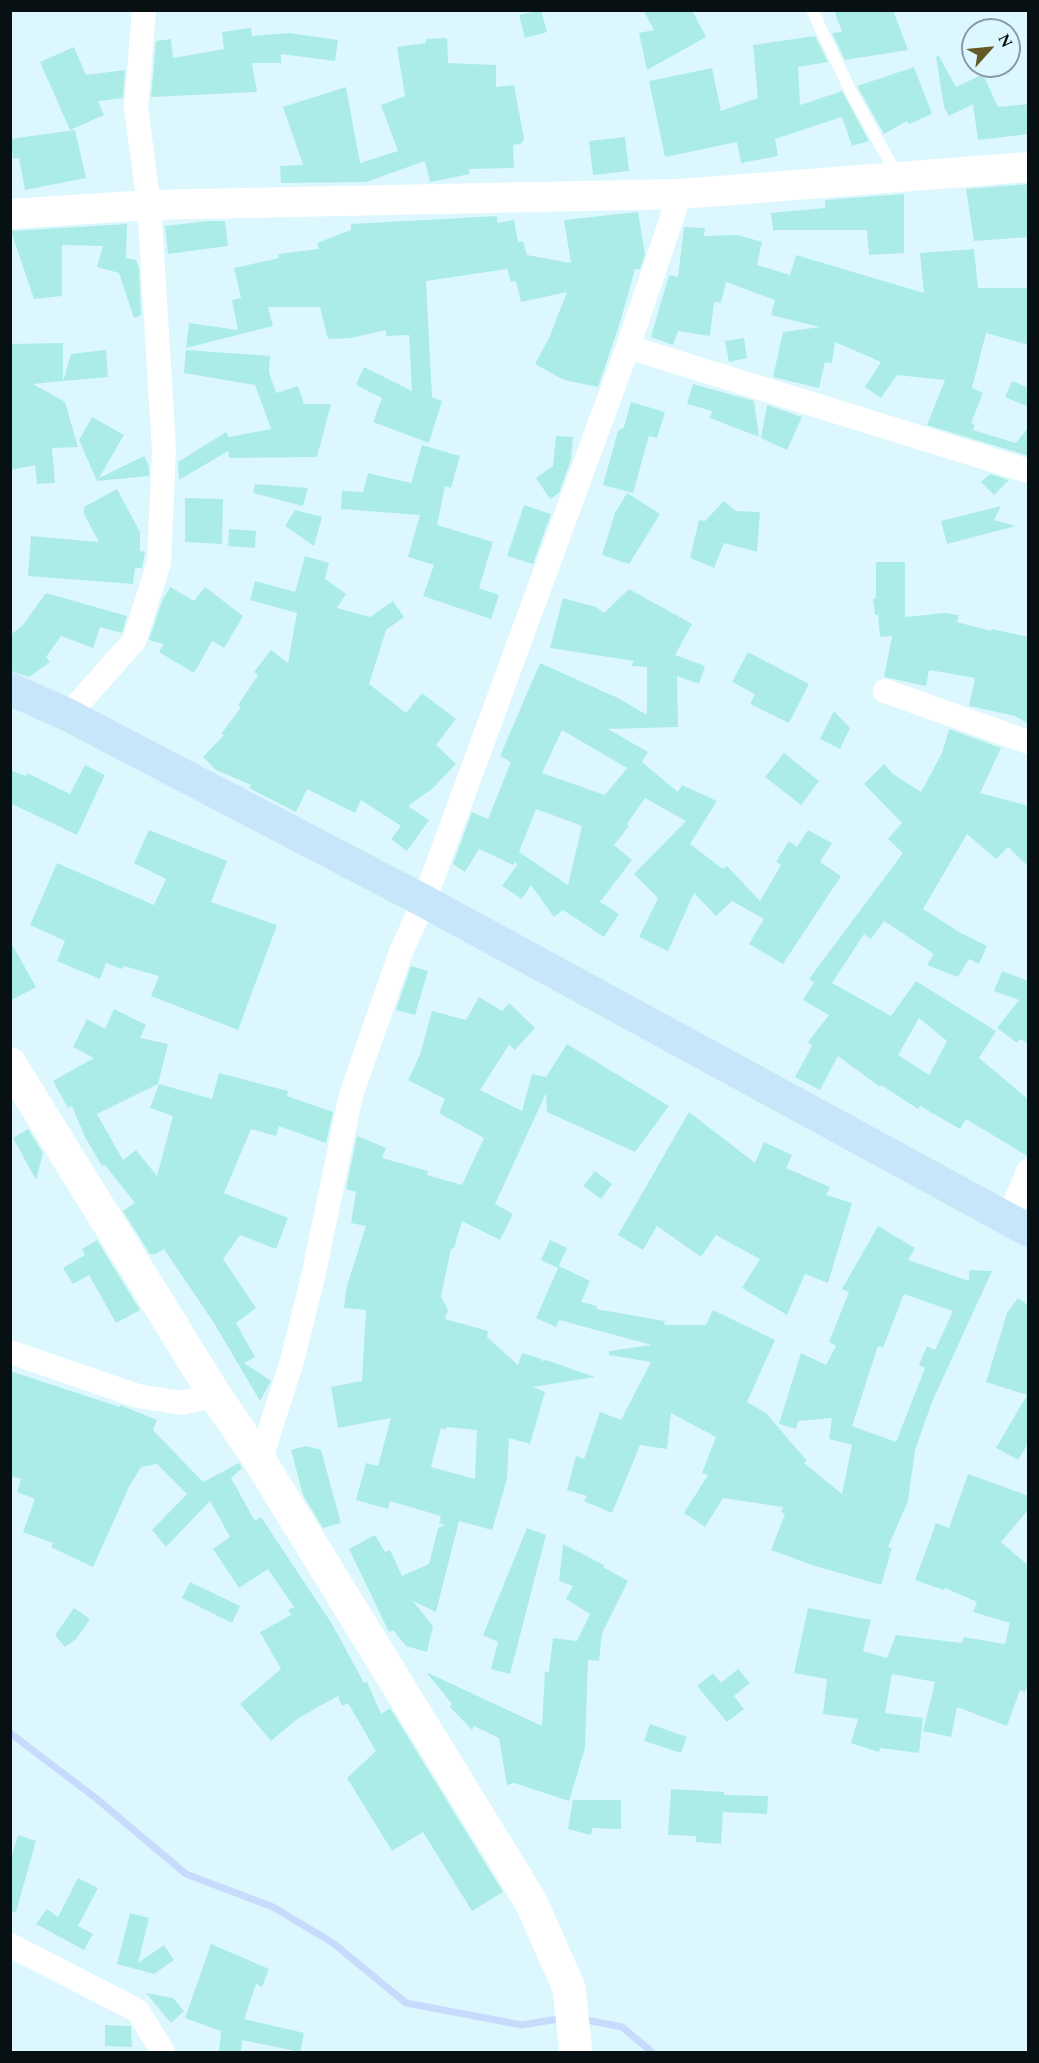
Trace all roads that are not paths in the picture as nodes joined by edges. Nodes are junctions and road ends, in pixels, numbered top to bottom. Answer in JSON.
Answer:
{"nodes":[{"id":1,"x":144,"y":10,"type":"edge"},
{"id":2,"x":812,"y":10,"type":"edge"},
{"id":3,"x":1029,"y":167,"type":"edge"},
{"id":4,"x":898,"y":176,"type":"junction"},
{"id":5,"x":680,"y":194,"type":"junction"},
{"id":6,"x":149,"y":206,"type":"junction"},
{"id":7,"x":10,"y":214,"type":"edge"},
{"id":8,"x":628,"y":347,"type":"junction"},
{"id":9,"x":1029,"y":471,"type":"edge"},
{"id":10,"x":10,"y":689,"type":"edge"},
{"id":11,"x":885,"y":692,"type":"dead end"},
{"id":12,"x":68,"y":716,"type":"junction"},
{"id":13,"x":1029,"y":742,"type":"edge"},
{"id":14,"x":424,"y":901,"type":"junction"},
{"id":15,"x":10,"y":1064,"type":"edge"},
{"id":16,"x":1029,"y":1171,"type":"edge"},
{"id":17,"x":1018,"y":1225,"type":"edge"},
{"id":18,"x":10,"y":1352,"type":"edge"},
{"id":19,"x":215,"y":1395,"type":"junction"},
{"id":20,"x":260,"y":1461,"type":"junction"},
{"id":21,"x":10,"y":1945,"type":"edge"},
{"id":22,"x":575,"y":2046,"type":"edge"},
{"id":23,"x":163,"y":2052,"type":"edge"}],
"edges":[{"from":1,"to":6,"type":"street"},
{"from":2,"to":4,"type":"lane"},
{"from":3,"to":4,"type":"street"},
{"from":4,"to":5,"type":"street"},
{"from":5,"to":6,"type":"street"},
{"from":5,"to":8,"type":"street"},
{"from":6,"to":7,"type":"street"},
{"from":6,"to":12,"type":"street"},
{"from":8,"to":9,"type":"street"},
{"from":8,"to":14,"type":"street"},
{"from":10,"to":12,"type":"main road"},
{"from":11,"to":13,"type":"street"},
{"from":12,"to":14,"type":"main road"},
{"from":14,"to":17,"type":"main road"},
{"from":14,"to":20,"type":"street"},
{"from":15,"to":19,"type":"main road"},
{"from":16,"to":17,"type":"street"},
{"from":18,"to":19,"type":"street"},
{"from":19,"to":20,"type":"main road"},
{"from":20,"to":22,"type":"main road"},
{"from":21,"to":23,"type":"street"}]}
